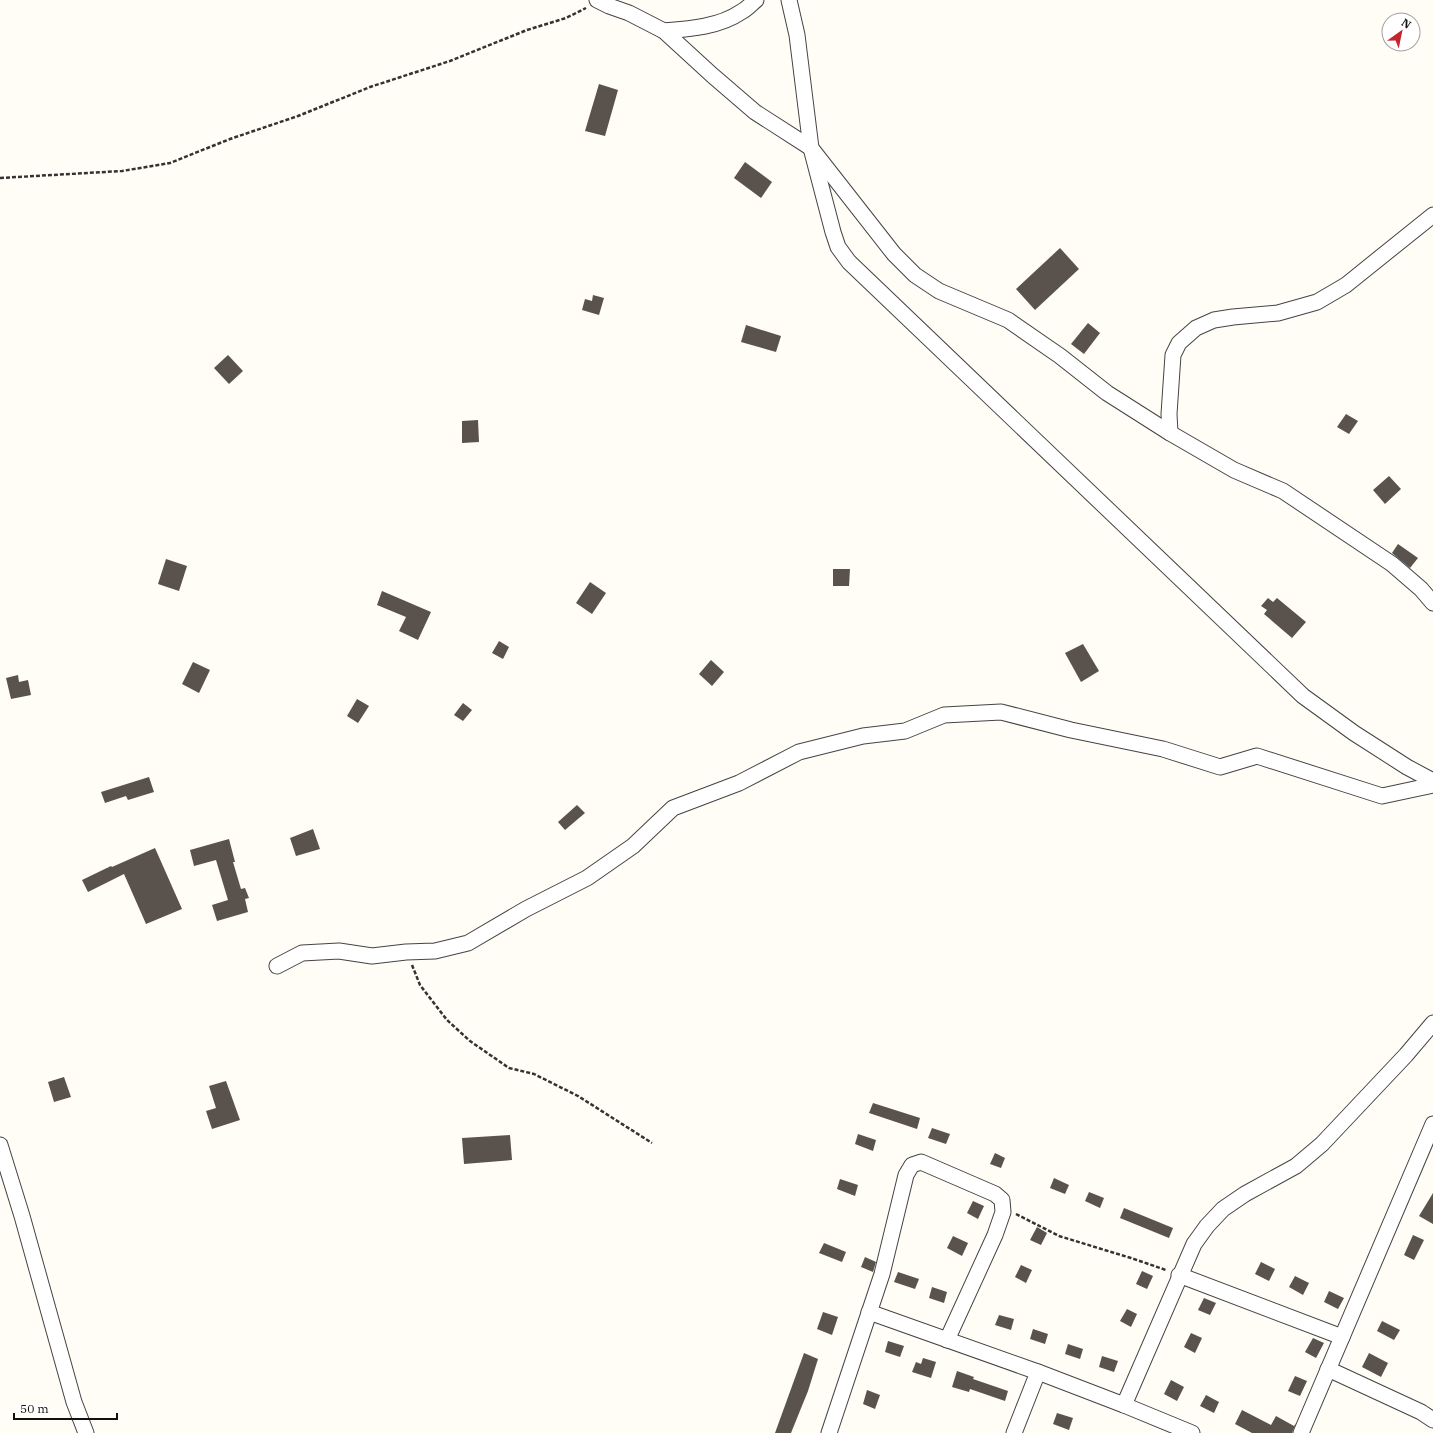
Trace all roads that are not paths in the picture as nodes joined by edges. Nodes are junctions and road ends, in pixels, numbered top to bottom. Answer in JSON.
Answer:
{"nodes":[{"id":1,"x":756,"y":0,"type":"edge"},
{"id":2,"x":789,"y":0,"type":"edge"},
{"id":3,"x":598,"y":1,"type":"edge"},
{"id":4,"x":664,"y":31,"type":"junction"},
{"id":5,"x":811,"y":148,"type":"junction"},
{"id":6,"x":1433,"y":215,"type":"edge"},
{"id":7,"x":1170,"y":433,"type":"junction"},
{"id":8,"x":1433,"y":603,"type":"edge"},
{"id":9,"x":1433,"y":781,"type":"edge"},
{"id":10,"x":1433,"y":785,"type":"edge"},
{"id":11,"x":278,"y":966,"type":"dead end"},
{"id":12,"x":1433,"y":1022,"type":"edge"},
{"id":13,"x":1433,"y":1124,"type":"edge"},
{"id":14,"x":0,"y":1145,"type":"edge"},
{"id":15,"x":1179,"y":1275,"type":"junction"},
{"id":16,"x":869,"y":1312,"type":"junction"},
{"id":17,"x":1342,"y":1337,"type":"junction"},
{"id":18,"x":947,"y":1340,"type":"junction"},
{"id":19,"x":1328,"y":1369,"type":"junction"},
{"id":20,"x":1038,"y":1372,"type":"junction"},
{"id":21,"x":1124,"y":1405,"type":"junction"},
{"id":22,"x":1433,"y":1420,"type":"edge"},
{"id":23,"x":86,"y":1433,"type":"edge"},
{"id":24,"x":828,"y":1433,"type":"edge"},
{"id":25,"x":1014,"y":1433,"type":"edge"},
{"id":26,"x":1192,"y":1433,"type":"edge"},
{"id":27,"x":1301,"y":1433,"type":"edge"}],
"edges":[{"from":1,"to":4,"type":"street"},
{"from":2,"to":5,"type":"street"},
{"from":3,"to":4,"type":"street"},
{"from":4,"to":5,"type":"street"},
{"from":5,"to":7,"type":"street"},
{"from":5,"to":9,"type":"street"},
{"from":6,"to":7,"type":"street"},
{"from":7,"to":8,"type":"street"},
{"from":10,"to":11,"type":"street"},
{"from":12,"to":15,"type":"street"},
{"from":13,"to":17,"type":"street"},
{"from":14,"to":23,"type":"street"},
{"from":15,"to":17,"type":"street"},
{"from":15,"to":21,"type":"street"},
{"from":16,"to":18,"type":"street"},
{"from":16,"to":18,"type":"street"},
{"from":16,"to":24,"type":"street"},
{"from":17,"to":19,"type":"street"},
{"from":18,"to":20,"type":"street"},
{"from":19,"to":22,"type":"street"},
{"from":19,"to":27,"type":"street"},
{"from":20,"to":21,"type":"street"},
{"from":20,"to":25,"type":"street"},
{"from":21,"to":26,"type":"street"}]}
